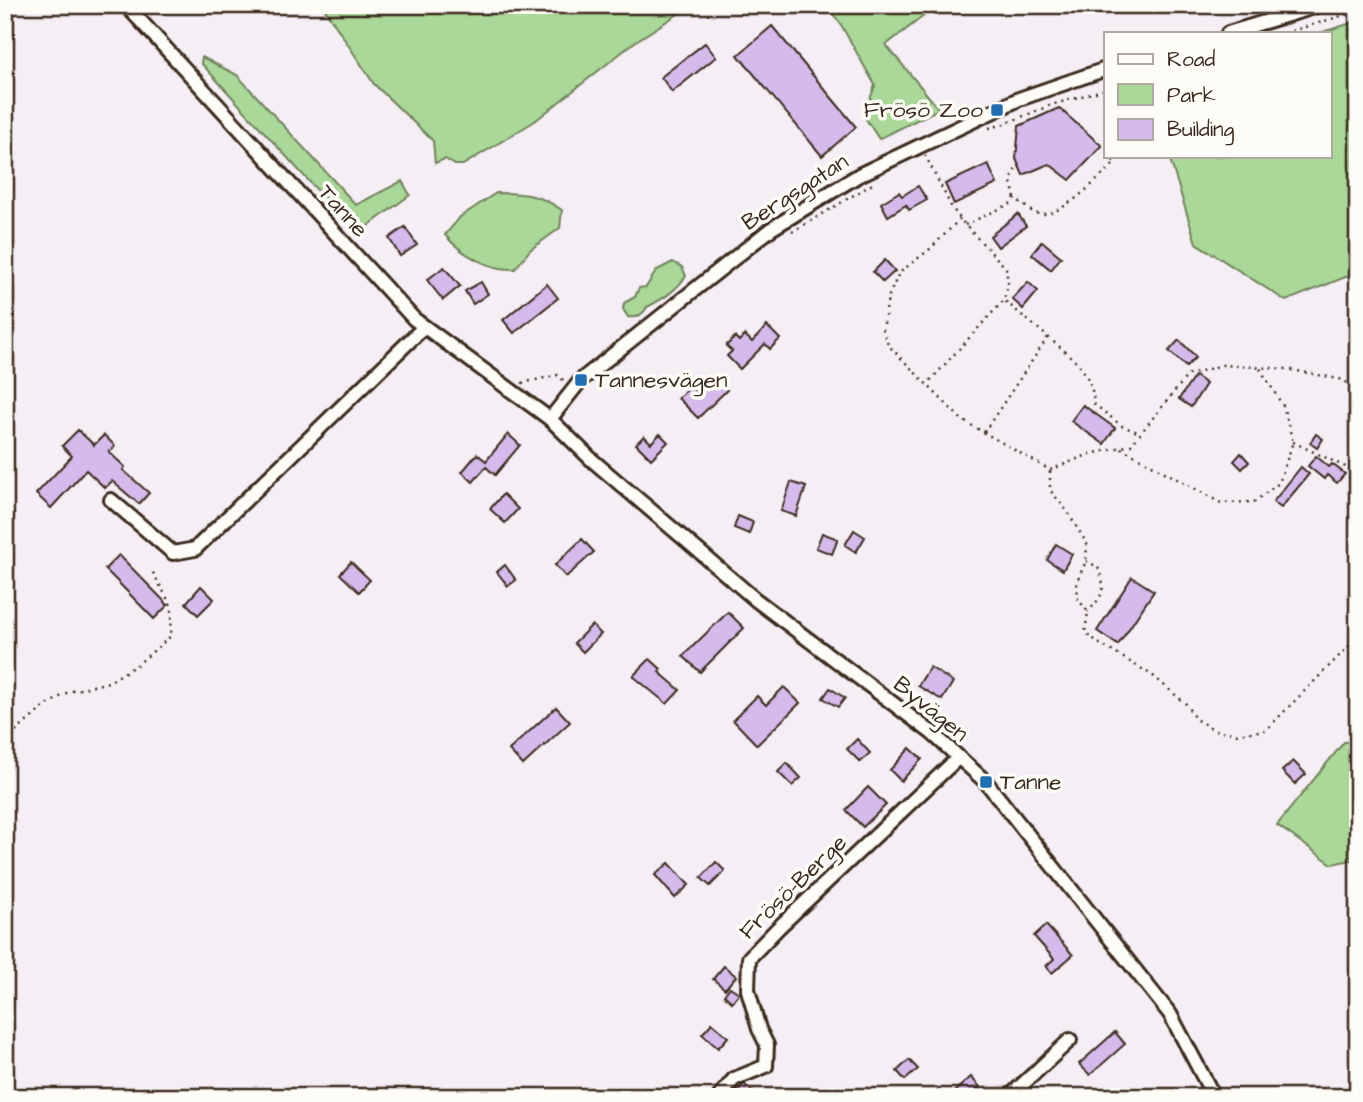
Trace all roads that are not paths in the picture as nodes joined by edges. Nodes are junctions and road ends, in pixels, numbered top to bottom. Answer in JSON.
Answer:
{"nodes":[{"id":1,"x":127,"y":5,"type":"edge"},
{"id":2,"x":1321,"y":5,"type":"edge"},
{"id":3,"x":1231,"y":32,"type":"edge"},
{"id":4,"x":1104,"y":70,"type":"edge"},
{"id":5,"x":424,"y":327,"type":"junction"},
{"id":6,"x":550,"y":419,"type":"junction"},
{"id":7,"x":111,"y":500,"type":"dead end"},
{"id":8,"x":958,"y":758,"type":"junction"},
{"id":9,"x":1070,"y":1040,"type":"dead end"},
{"id":10,"x":1213,"y":1096,"type":"edge"},
{"id":11,"x":719,"y":1097,"type":"edge"},
{"id":12,"x":1009,"y":1097,"type":"edge"}],
"edges":[{"from":1,"to":5,"type":"street","name":"Tanne"},
{"from":2,"to":3,"type":"street"},
{"from":4,"to":6,"type":"street","name":"Bergsgatan"},
{"from":5,"to":6,"type":"street","name":"Tanne"},
{"from":5,"to":7,"type":"street"},
{"from":6,"to":8,"type":"street","name":"Byvägen"},
{"from":8,"to":10,"type":"street","name":"Byvägen"},
{"from":8,"to":11,"type":"street","name":"Frösö-Berge"},
{"from":9,"to":12,"type":"street"}]}
